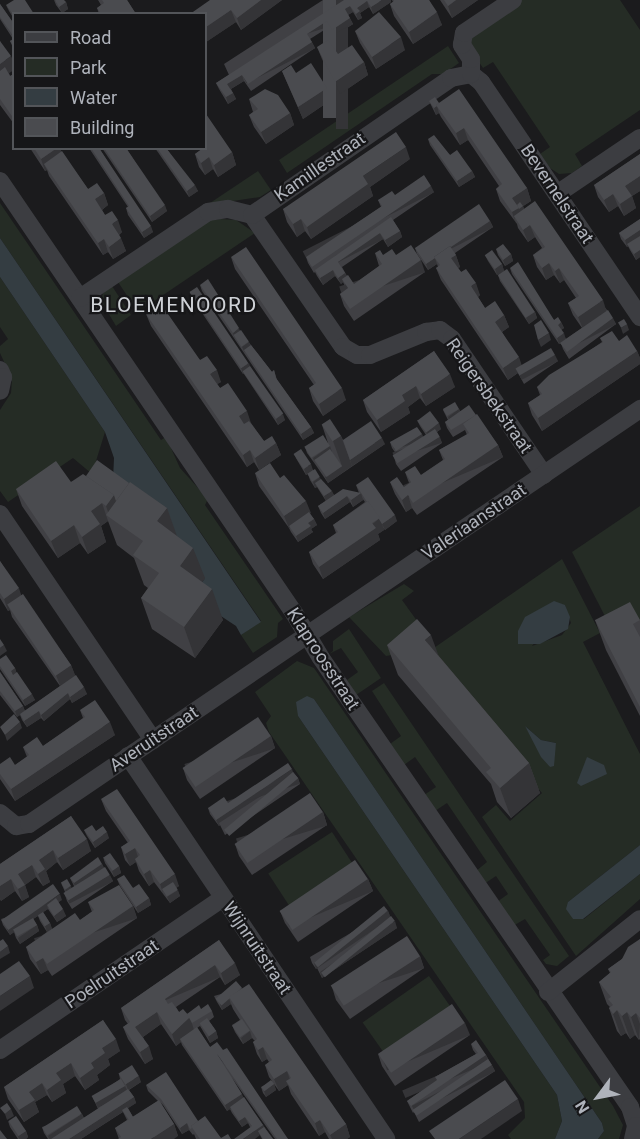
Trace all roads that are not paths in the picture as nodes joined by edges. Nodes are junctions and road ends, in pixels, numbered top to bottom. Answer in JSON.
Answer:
{"nodes":[{"id":1,"x":513,"y":0,"type":"edge"},
{"id":2,"x":471,"y":74,"type":"junction"},
{"id":3,"x":640,"y":138,"type":"edge"},
{"id":4,"x":0,"y":181,"type":"edge"},
{"id":5,"x":557,"y":194,"type":"junction"},
{"id":6,"x":252,"y":215,"type":"junction"},
{"id":7,"x":80,"y":298,"type":"junction"},
{"id":8,"x":640,"y":316,"type":"edge"},
{"id":9,"x":0,"y":370,"type":"edge"},
{"id":10,"x":0,"y":392,"type":"edge"},
{"id":11,"x":640,"y":409,"type":"edge"},
{"id":12,"x":544,"y":475,"type":"junction"},
{"id":13,"x":0,"y":514,"type":"edge"},
{"id":14,"x":307,"y":635,"type":"junction"},
{"id":15,"x":153,"y":740,"type":"junction"},
{"id":16,"x":128,"y":756,"type":"junction"},
{"id":17,"x":0,"y":813,"type":"edge"},
{"id":18,"x":223,"y":898,"type":"junction"},
{"id":19,"x":640,"y":919,"type":"edge"},
{"id":20,"x":548,"y":992,"type":"junction"},
{"id":21,"x":0,"y":1050,"type":"edge"},
{"id":22,"x":386,"y":1139,"type":"edge"},
{"id":23,"x":633,"y":1139,"type":"edge"}],
"edges":[{"from":1,"to":2,"type":"street"},
{"from":2,"to":5,"type":"street","name":"Bevernelstraat"},
{"from":2,"to":6,"type":"street","name":"Kamillestraat"},
{"from":3,"to":5,"type":"street"},
{"from":4,"to":7,"type":"street","name":"Klaproosstraat"},
{"from":5,"to":8,"type":"street","name":"Bevernelstraat"},
{"from":6,"to":7,"type":"street"},
{"from":6,"to":12,"type":"street","name":"Reigersbekstraat"},
{"from":7,"to":14,"type":"street","name":"Klaproosstraat"},
{"from":9,"to":10,"type":"street"},
{"from":11,"to":12,"type":"street","name":"Valeriaanstraat"},
{"from":12,"to":14,"type":"street","name":"Valeriaanstraat"},
{"from":13,"to":15,"type":"street"},
{"from":14,"to":15,"type":"street","name":"Averuitstraat"},
{"from":14,"to":20,"type":"street","name":"Klaproosstraat"},
{"from":15,"to":16,"type":"street","name":"Averuitstraat"},
{"from":16,"to":17,"type":"street","name":"Averuitstraat"},
{"from":16,"to":18,"type":"street","name":"Wijnruitstraat"},
{"from":18,"to":21,"type":"street","name":"Poelruitstraat"},
{"from":18,"to":22,"type":"street","name":"Wijnruitstraat"},
{"from":19,"to":20,"type":"street"},
{"from":20,"to":23,"type":"street","name":"Klaproosstraat"}]}
